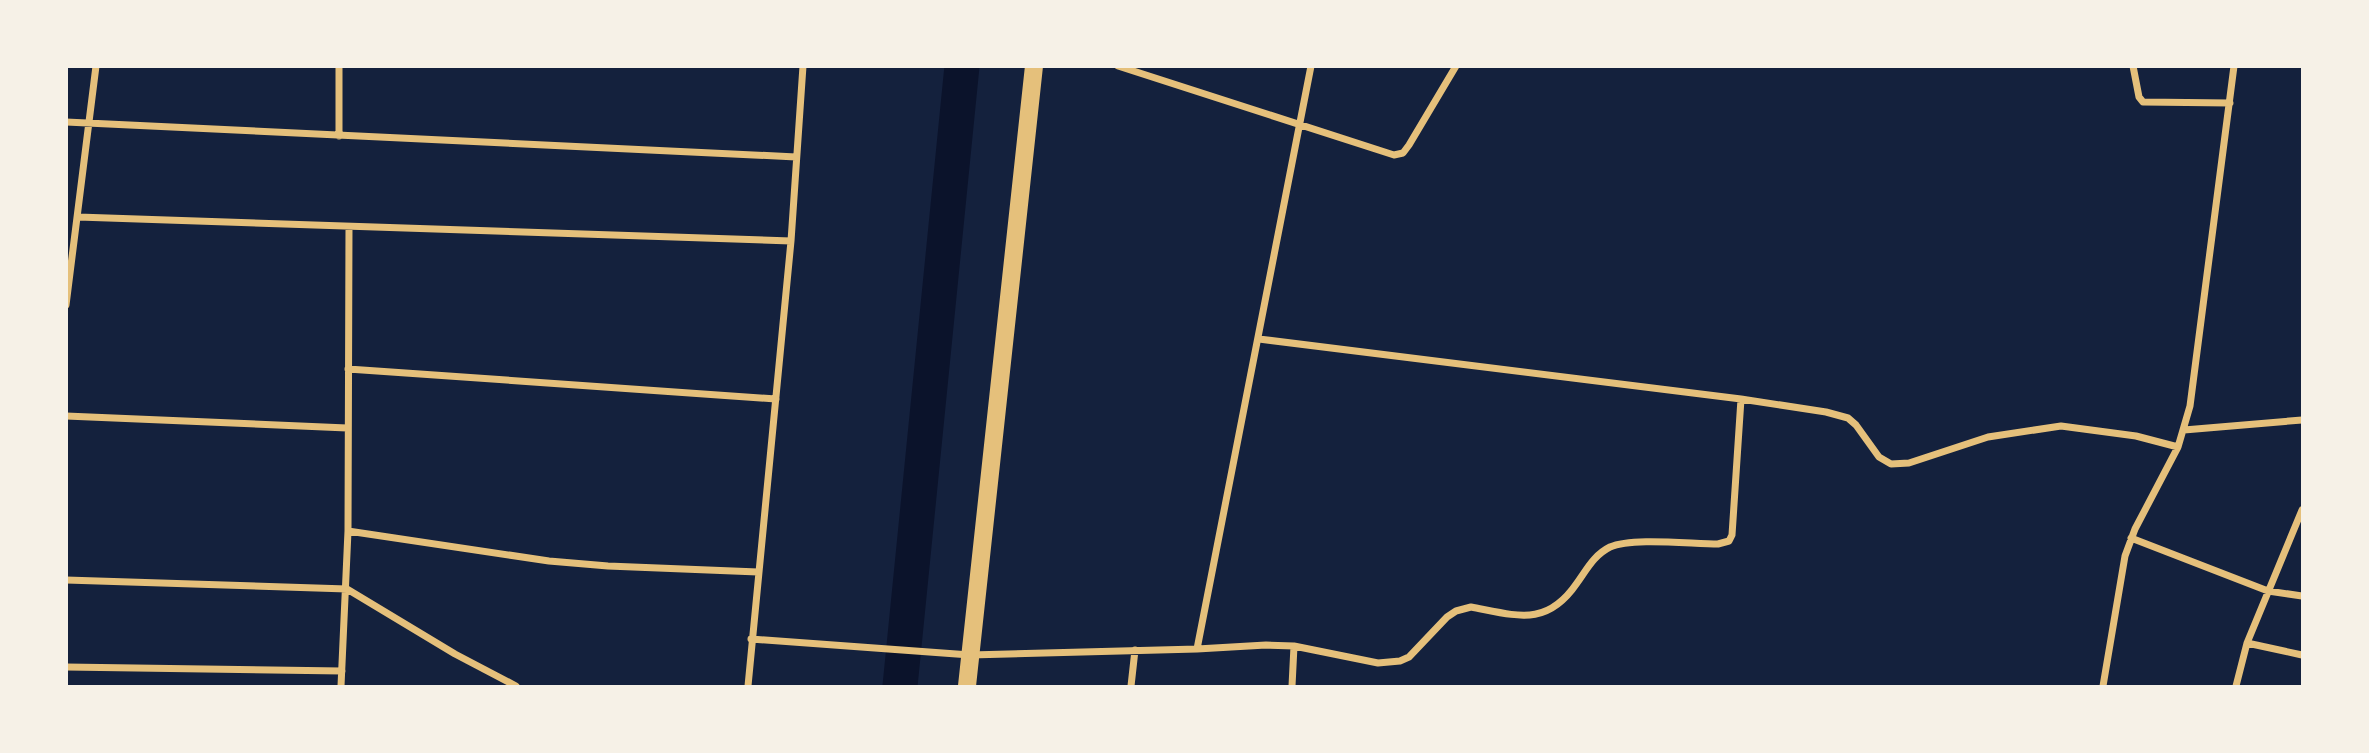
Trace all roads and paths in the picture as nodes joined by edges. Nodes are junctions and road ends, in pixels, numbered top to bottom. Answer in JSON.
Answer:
{"nodes":[{"id":1,"x":96,"y":66,"type":"edge"},
{"id":2,"x":340,"y":66,"type":"edge"},
{"id":3,"x":803,"y":66,"type":"edge"},
{"id":4,"x":1034,"y":66,"type":"edge"},
{"id":5,"x":1118,"y":66,"type":"edge"},
{"id":6,"x":1311,"y":66,"type":"edge"},
{"id":7,"x":1456,"y":66,"type":"edge"},
{"id":8,"x":2133,"y":66,"type":"edge"},
{"id":9,"x":2234,"y":66,"type":"edge"},
{"id":10,"x":2230,"y":103,"type":"junction"},
{"id":11,"x":66,"y":122,"type":"edge"},
{"id":12,"x":90,"y":123,"type":"junction"},
{"id":13,"x":1300,"y":125,"type":"junction"},
{"id":14,"x":339,"y":136,"type":"junction"},
{"id":15,"x":796,"y":157,"type":"junction"},
{"id":16,"x":78,"y":217,"type":"junction"},
{"id":17,"x":349,"y":226,"type":"junction"},
{"id":18,"x":791,"y":241,"type":"junction"},
{"id":19,"x":66,"y":305,"type":"edge"},
{"id":20,"x":1259,"y":339,"type":"junction"},
{"id":21,"x":348,"y":369,"type":"junction"},
{"id":22,"x":776,"y":399,"type":"junction"},
{"id":23,"x":1741,"y":399,"type":"junction"},
{"id":24,"x":66,"y":416,"type":"edge"},
{"id":25,"x":2302,"y":420,"type":"edge"},
{"id":26,"x":347,"y":428,"type":"junction"},
{"id":27,"x":2184,"y":430,"type":"junction"},
{"id":28,"x":2178,"y":447,"type":"junction"},
{"id":29,"x":2302,"y":510,"type":"edge"},
{"id":30,"x":348,"y":531,"type":"junction"},
{"id":31,"x":2131,"y":538,"type":"junction"},
{"id":32,"x":758,"y":572,"type":"junction"},
{"id":33,"x":66,"y":580,"type":"edge"},
{"id":34,"x":346,"y":589,"type":"junction"},
{"id":35,"x":2269,"y":591,"type":"junction"},
{"id":36,"x":2302,"y":596,"type":"edge"},
{"id":37,"x":751,"y":639,"type":"junction"},
{"id":38,"x":2247,"y":643,"type":"junction"},
{"id":39,"x":1294,"y":646,"type":"junction"},
{"id":40,"x":1197,"y":649,"type":"junction"},
{"id":41,"x":1135,"y":650,"type":"junction"},
{"id":42,"x":970,"y":655,"type":"junction"},
{"id":43,"x":2302,"y":655,"type":"edge"},
{"id":44,"x":66,"y":667,"type":"edge"},
{"id":45,"x":342,"y":671,"type":"junction"},
{"id":46,"x":341,"y":687,"type":"edge"},
{"id":47,"x":516,"y":687,"type":"edge"},
{"id":48,"x":748,"y":687,"type":"edge"},
{"id":49,"x":967,"y":687,"type":"edge"},
{"id":50,"x":1131,"y":687,"type":"edge"},
{"id":51,"x":1292,"y":687,"type":"edge"},
{"id":52,"x":2103,"y":687,"type":"edge"},
{"id":53,"x":2236,"y":687,"type":"edge"}],
"edges":[{"from":1,"to":12,"type":"street"},
{"from":2,"to":14,"type":"street"},
{"from":3,"to":15,"type":"street"},
{"from":4,"to":42,"type":"main road"},
{"from":5,"to":13,"type":"street"},
{"from":6,"to":13,"type":"street"},
{"from":7,"to":13,"type":"street"},
{"from":8,"to":10,"type":"street"},
{"from":9,"to":10,"type":"street"},
{"from":10,"to":27,"type":"street"},
{"from":11,"to":12,"type":"street"},
{"from":12,"to":14,"type":"street"},
{"from":12,"to":16,"type":"street"},
{"from":13,"to":20,"type":"street"},
{"from":14,"to":15,"type":"street"},
{"from":15,"to":18,"type":"street"},
{"from":16,"to":17,"type":"street"},
{"from":16,"to":19,"type":"street"},
{"from":17,"to":18,"type":"street"},
{"from":17,"to":21,"type":"street"},
{"from":18,"to":22,"type":"street"},
{"from":20,"to":23,"type":"street"},
{"from":20,"to":40,"type":"street"},
{"from":21,"to":22,"type":"street"},
{"from":21,"to":26,"type":"street"},
{"from":22,"to":32,"type":"street"},
{"from":23,"to":28,"type":"street"},
{"from":23,"to":39,"type":"street"},
{"from":24,"to":26,"type":"street"},
{"from":25,"to":27,"type":"street"},
{"from":26,"to":30,"type":"street"},
{"from":27,"to":28,"type":"street"},
{"from":28,"to":31,"type":"street"},
{"from":29,"to":35,"type":"street"},
{"from":30,"to":32,"type":"street"},
{"from":30,"to":34,"type":"street"},
{"from":31,"to":35,"type":"street"},
{"from":31,"to":52,"type":"street"},
{"from":32,"to":37,"type":"street"},
{"from":33,"to":34,"type":"street"},
{"from":34,"to":45,"type":"street"},
{"from":34,"to":47,"type":"street"},
{"from":35,"to":36,"type":"street"},
{"from":35,"to":38,"type":"street"},
{"from":37,"to":42,"type":"street"},
{"from":37,"to":48,"type":"street"},
{"from":38,"to":43,"type":"street"},
{"from":38,"to":53,"type":"street"},
{"from":39,"to":40,"type":"street"},
{"from":39,"to":51,"type":"street"},
{"from":40,"to":41,"type":"street"},
{"from":41,"to":42,"type":"street"},
{"from":41,"to":50,"type":"street"},
{"from":42,"to":49,"type":"main road"},
{"from":44,"to":45,"type":"street"},
{"from":45,"to":46,"type":"street"}]}
